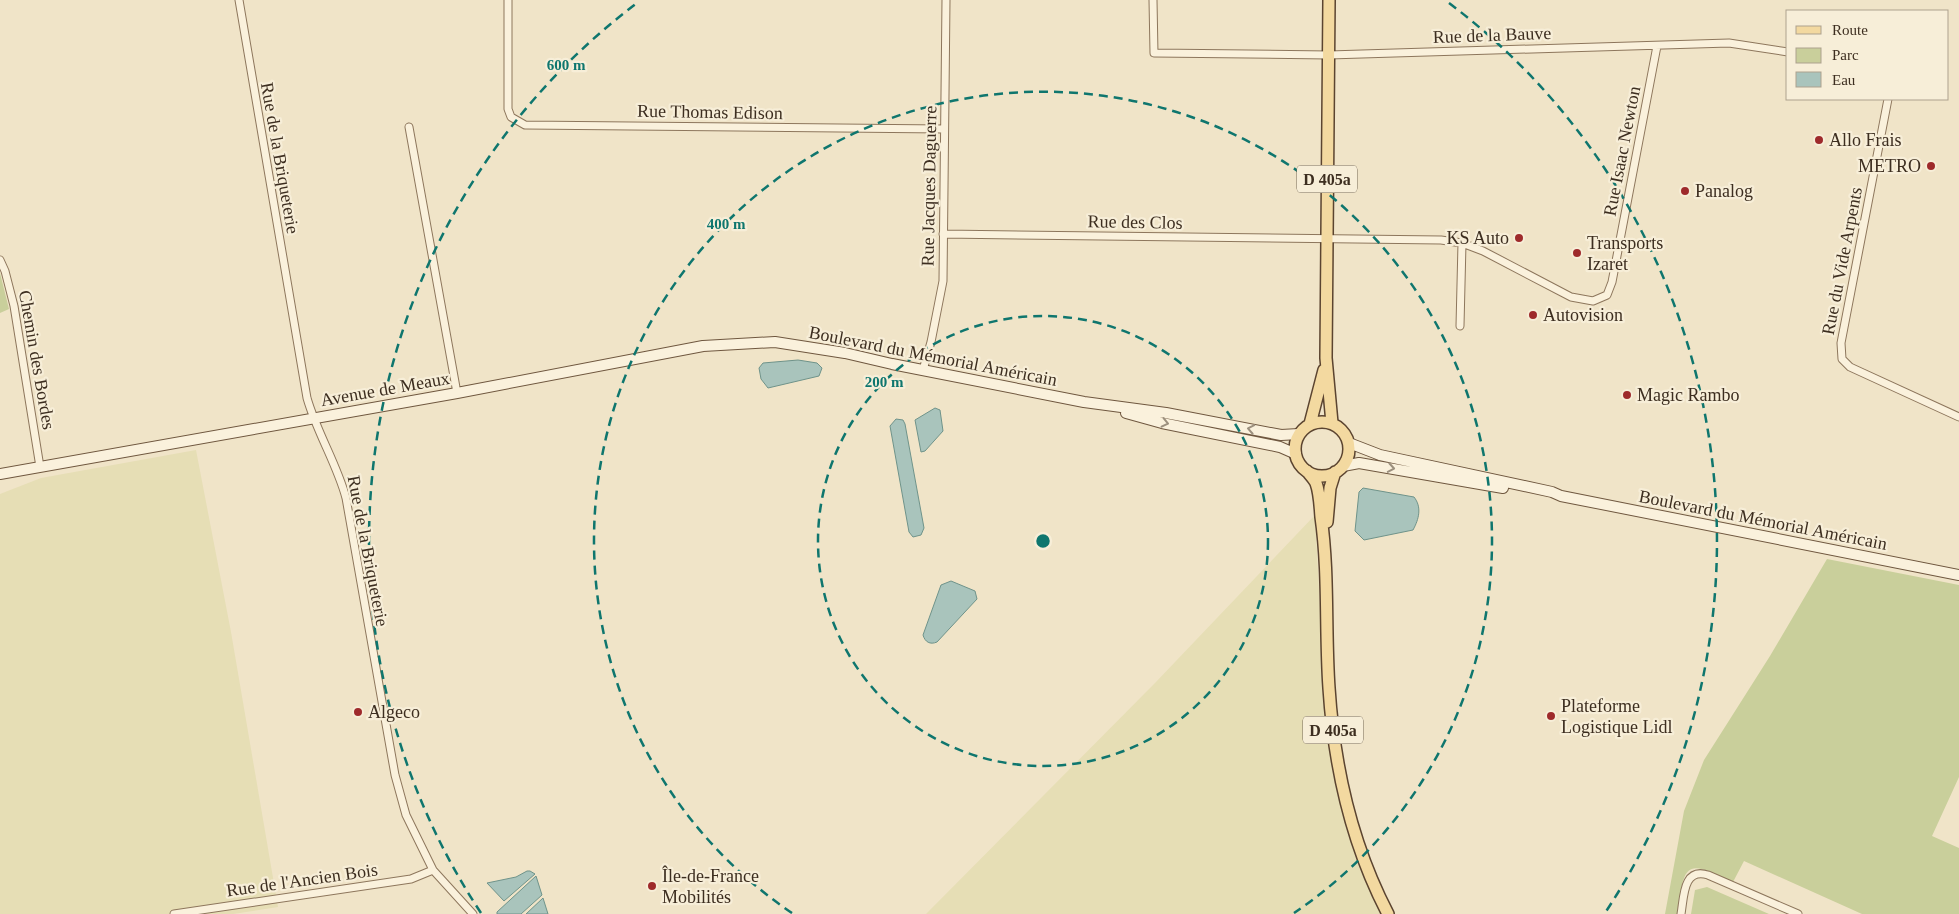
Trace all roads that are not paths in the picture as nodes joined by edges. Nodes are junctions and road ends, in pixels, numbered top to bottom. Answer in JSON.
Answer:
{"nodes":[{"id":1,"x":238,"y":0,"type":"edge"},
{"id":2,"x":508,"y":0,"type":"edge"},
{"id":3,"x":946,"y":0,"type":"edge"},
{"id":4,"x":1153,"y":0,"type":"edge"},
{"id":5,"x":1329,"y":0,"type":"edge"},
{"id":6,"x":1657,"y":46,"type":"junction"},
{"id":7,"x":1786,"y":52,"type":"edge"},
{"id":8,"x":1329,"y":55,"type":"junction"},
{"id":9,"x":1888,"y":100,"type":"edge"},
{"id":10,"x":409,"y":128,"type":"dead end"},
{"id":11,"x":944,"y":129,"type":"junction"},
{"id":12,"x":944,"y":234,"type":"junction"},
{"id":13,"x":1326,"y":239,"type":"junction"},
{"id":14,"x":1462,"y":243,"type":"junction"},
{"id":15,"x":0,"y":260,"type":"edge"},
{"id":16,"x":1460,"y":326,"type":"dead end"},
{"id":17,"x":775,"y":342,"type":"joint"},
{"id":18,"x":1326,"y":358,"type":"junction"},
{"id":19,"x":923,"y":370,"type":"junction"},
{"id":20,"x":457,"y":393,"type":"junction"},
{"id":21,"x":1084,"y":402,"type":"junction"},
{"id":22,"x":1959,"y":417,"type":"edge"},
{"id":23,"x":313,"y":418,"type":"junction"},
{"id":24,"x":1332,"y":423,"type":"junction"},
{"id":25,"x":1310,"y":424,"type":"junction"},
{"id":26,"x":1299,"y":434,"type":"junction"},
{"id":27,"x":1348,"y":443,"type":"junction"},
{"id":28,"x":1296,"y":454,"type":"junction"},
{"id":29,"x":40,"y":467,"type":"junction"},
{"id":30,"x":1339,"y":469,"type":"junction"},
{"id":31,"x":1307,"y":471,"type":"junction"},
{"id":32,"x":0,"y":474,"type":"edge"},
{"id":33,"x":1560,"y":496,"type":"junction"},
{"id":34,"x":1325,"y":538,"type":"junction"},
{"id":35,"x":1959,"y":574,"type":"edge"},
{"id":36,"x":433,"y":870,"type":"junction"},
{"id":37,"x":174,"y":914,"type":"edge"},
{"id":38,"x":473,"y":914,"type":"edge"},
{"id":39,"x":1388,"y":914,"type":"edge"},
{"id":40,"x":1681,"y":914,"type":"edge"},
{"id":41,"x":1798,"y":914,"type":"edge"}],
"edges":[{"from":1,"to":23,"type":"street","name":"Rue de la Briqueterie"},
{"from":2,"to":11,"type":"street","name":"Rue Thomas Edison"},
{"from":3,"to":11,"type":"street","name":"Rue Jacques Daguerre"},
{"from":4,"to":8,"type":"street","name":"Rue de la Bauve"},
{"from":5,"to":8,"type":"main road","number":"D 405a"},
{"from":6,"to":7,"type":"street"},
{"from":6,"to":8,"type":"street","name":"Rue de la Bauve"},
{"from":6,"to":14,"type":"street","name":"Rue Isaac Newton"},
{"from":8,"to":13,"type":"main road","number":"D 405a"},
{"from":9,"to":22,"type":"street","name":"Rue du Vide Arpents"},
{"from":10,"to":20,"type":"street"},
{"from":11,"to":12,"type":"street","name":"Rue Jacques Daguerre"},
{"from":12,"to":13,"type":"street","name":"Rue des Clos"},
{"from":12,"to":19,"type":"street","name":"Rue Jacques Daguerre"},
{"from":13,"to":14,"type":"street","name":"Rue Isaac Newton"},
{"from":13,"to":18,"type":"main road","number":"D 405a"},
{"from":14,"to":16,"type":"street"},
{"from":15,"to":29,"type":"street","name":"Chemin des Bordes"},
{"from":17,"to":19,"type":"street","name":"Boulevard du Mémorial Américain"},
{"from":17,"to":20,"type":"street","name":"Avenue de Meaux"},
{"from":18,"to":24,"type":"main road","number":"D 405a"},
{"from":18,"to":25,"type":"main road","number":"D 405a"},
{"from":19,"to":21,"type":"street","name":"Boulevard du Mémorial Américain"},
{"from":20,"to":23,"type":"street","name":"Avenue de Meaux"},
{"from":26,"to":21,"type":"street","one_way":true},
{"from":21,"to":28,"type":"street","one_way":true},
{"from":23,"to":29,"type":"street","name":"Avenue de Meaux"},
{"from":23,"to":36,"type":"street","name":"Rue de la Briqueterie"},
{"from":24,"to":25,"type":"main road"},
{"from":24,"to":27,"type":"main road"},
{"from":25,"to":26,"type":"main road"},
{"from":26,"to":28,"type":"main road"},
{"from":27,"to":30,"type":"main road"},
{"from":27,"to":33,"type":"street","name":"Boulevard du Mémorial Américain"},
{"from":28,"to":31,"type":"main road"},
{"from":29,"to":32,"type":"street","name":"Avenue de Meaux"},
{"from":30,"to":31,"type":"main road"},
{"from":30,"to":33,"type":"street","name":"Boulevard du Mémorial Américain","one_way":true},
{"from":30,"to":34,"type":"main road","number":"D 405a"},
{"from":31,"to":34,"type":"main road","number":"D 405a"},
{"from":33,"to":35,"type":"street","name":"Boulevard du Mémorial Américain"},
{"from":34,"to":39,"type":"main road","number":"D 405a"},
{"from":36,"to":37,"type":"street","name":"Rue de l'Ancien Bois"},
{"from":36,"to":38,"type":"street","name":"Rue de la Briqueterie"},
{"from":40,"to":41,"type":"street"}]}
